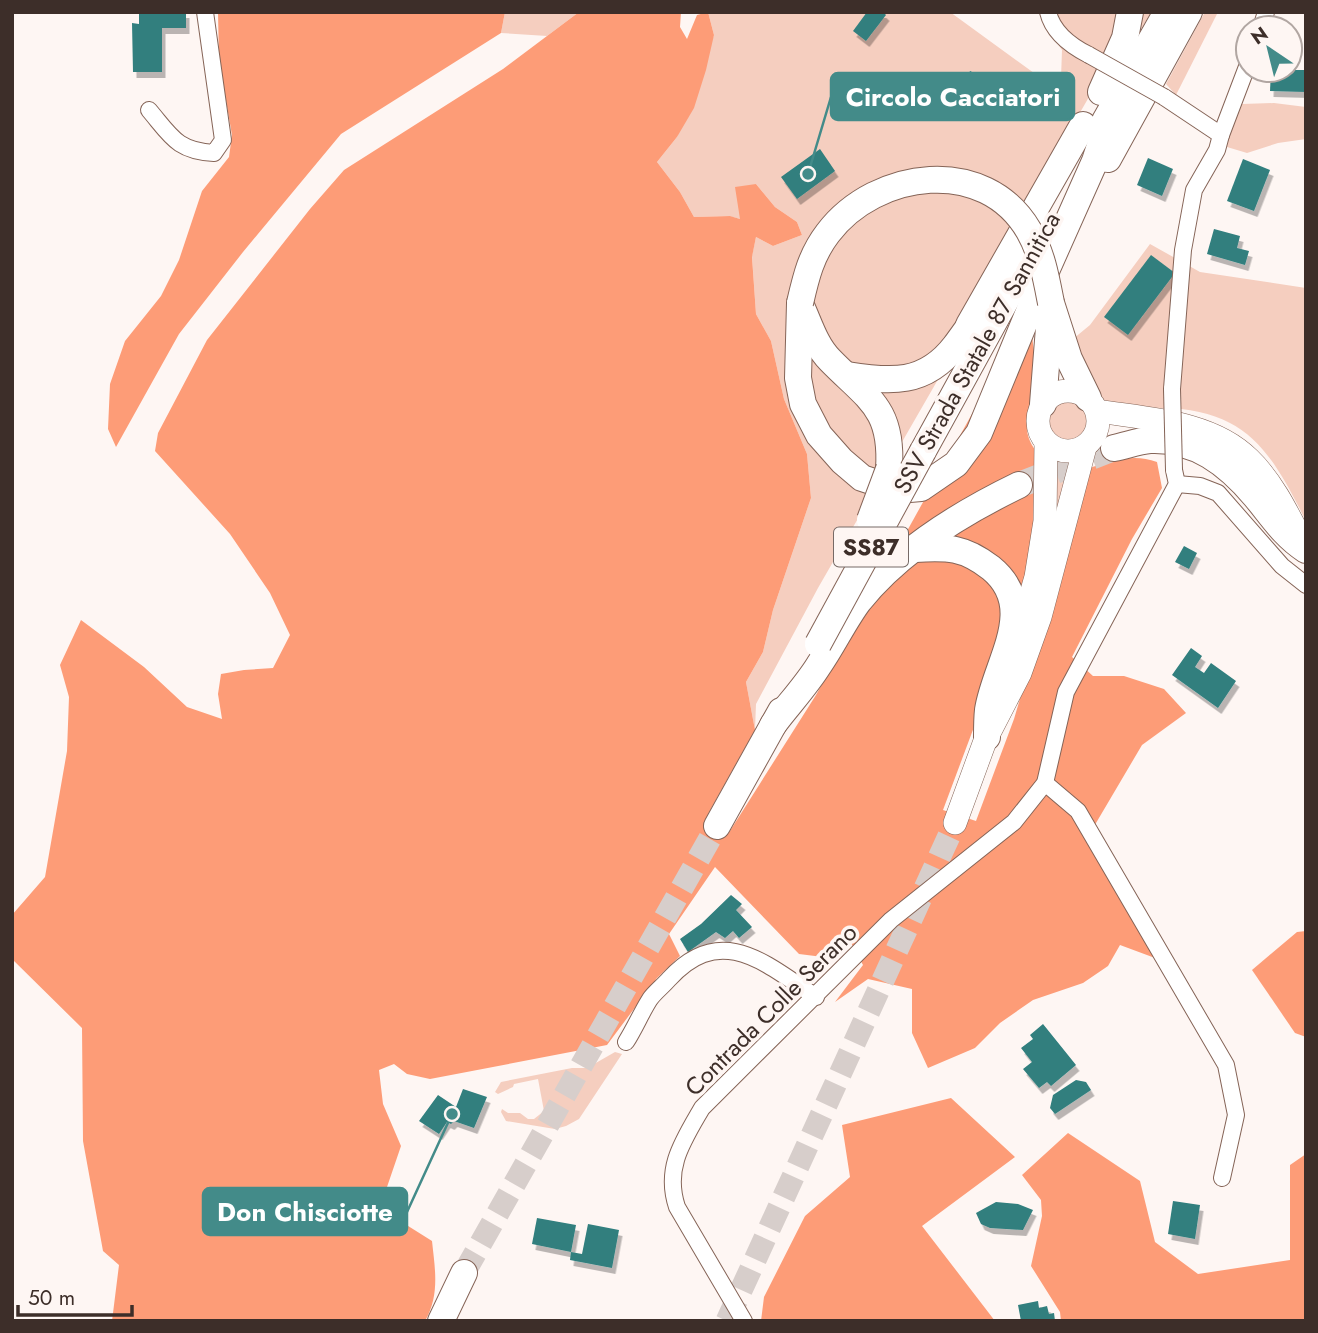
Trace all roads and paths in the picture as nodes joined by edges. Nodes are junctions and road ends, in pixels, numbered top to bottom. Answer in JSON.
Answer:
{"nodes":[{"id":1,"x":205,"y":12,"type":"edge"},
{"id":2,"x":1048,"y":12,"type":"edge"},
{"id":3,"x":1130,"y":12,"type":"edge"},
{"id":4,"x":1189,"y":12,"type":"edge"},
{"id":5,"x":1166,"y":18,"type":"edge"},
{"id":6,"x":1240,"y":84,"type":"edge"},
{"id":7,"x":1113,"y":106,"type":"junction"},
{"id":8,"x":149,"y":110,"type":"dead end"},
{"id":9,"x":1083,"y":125,"type":"junction"},
{"id":10,"x":1221,"y":135,"type":"junction"},
{"id":11,"x":1058,"y":207,"type":"junction"},
{"id":12,"x":1040,"y":282,"type":"junction"},
{"id":13,"x":800,"y":303,"type":"junction"},
{"id":14,"x":969,"y":325,"type":"junction"},
{"id":15,"x":847,"y":375,"type":"junction"},
{"id":16,"x":1043,"y":404,"type":"junction"},
{"id":17,"x":1092,"y":404,"type":"junction"},
{"id":18,"x":1163,"y":422,"type":"junction"},
{"id":19,"x":1046,"y":443,"type":"junction"},
{"id":20,"x":1097,"y":445,"type":"junction"},
{"id":21,"x":1175,"y":477,"type":"junction"},
{"id":22,"x":1019,"y":485,"type":"tunnel mouth"},
{"id":23,"x":915,"y":549,"type":"junction"},
{"id":24,"x":1306,"y":549,"type":"edge"},
{"id":25,"x":1306,"y":585,"type":"edge"},
{"id":26,"x":818,"y":644,"type":"junction"},
{"id":27,"x":773,"y":725,"type":"junction"},
{"id":28,"x":987,"y":737,"type":"junction"},
{"id":29,"x":1045,"y":783,"type":"junction"},
{"id":30,"x":955,"y":823,"type":"tunnel mouth"},
{"id":31,"x":718,"y":826,"type":"tunnel mouth"},
{"id":32,"x":816,"y":997,"type":"junction"},
{"id":33,"x":626,"y":1042,"type":"dead end"},
{"id":34,"x":1222,"y":1178,"type":"dead end"},
{"id":35,"x":464,"y":1273,"type":"tunnel mouth"},
{"id":36,"x":441,"y":1321,"type":"edge"},
{"id":37,"x":744,"y":1321,"type":"edge"}],
"edges":[{"from":1,"to":8,"type":"street"},
{"from":2,"to":10,"type":"street","bridge":true},
{"from":3,"to":9,"type":"main road"},
{"from":4,"to":12,"type":"main road"},
{"from":5,"to":7,"type":"main road","name":"SSV Strada Statale 87 Sannitica","number":"SS87"},
{"from":6,"to":10,"type":"street","name":"Contrada Colle Serano"},
{"from":7,"to":11,"type":"main road","name":"SSV Strada Statale 87 Sannitica","number":"SS87"},
{"from":7,"to":12,"type":"main road"},
{"from":9,"to":11,"type":"main road"},
{"from":9,"to":14,"type":"main road"},
{"from":10,"to":21,"type":"street","name":"Contrada Colle Serano","bridge":true},
{"from":11,"to":12,"type":"main road","name":"SSV Strada Statale 87 Sannitica","number":"SS87"},
{"from":12,"to":13,"type":"main road","bridge":true},
{"from":12,"to":13,"type":"main road"},
{"from":12,"to":14,"type":"main road"},
{"from":12,"to":16,"type":"main road"},
{"from":12,"to":17,"type":"main road"},
{"from":12,"to":26,"type":"main road","name":"SSV Strada Statale 87 Sannitica","number":"SS87","bridge":true},
{"from":13,"to":15,"type":"main road"},
{"from":14,"to":15,"type":"main road"},
{"from":15,"to":26,"type":"main road","bridge":true},
{"from":16,"to":17,"type":"main road"},
{"from":16,"to":19,"type":"main road"},
{"from":17,"to":18,"type":"main road"},
{"from":17,"to":20,"type":"main road"},
{"from":18,"to":20,"type":"main road"},
{"from":18,"to":24,"type":"main road"},
{"from":19,"to":20,"type":"main road"},
{"from":19,"to":28,"type":"main road"},
{"from":20,"to":24,"type":"main road"},
{"from":20,"to":28,"type":"main road"},
{"from":21,"to":25,"type":"street"},
{"from":21,"to":29,"type":"street","name":"Contrada Colle Serano"},
{"from":22,"to":23,"type":"main road"},
{"from":23,"to":27,"type":"main road"},
{"from":23,"to":28,"type":"main road"},
{"from":26,"to":27,"type":"main road","name":"SSV Strada Statale 87 Sannitica","number":"SS87"},
{"from":27,"to":31,"type":"main road","name":"SSV Strada Statale 87 Sannitica","number":"SS87"},
{"from":28,"to":30,"type":"main road"},
{"from":29,"to":32,"type":"street","name":"Contrada Colle Serano"},
{"from":29,"to":34,"type":"street"},
{"from":32,"to":33,"type":"street"},
{"from":32,"to":37,"type":"street","name":"Contrada Colle Serano"},
{"from":35,"to":36,"type":"main road"}]}
